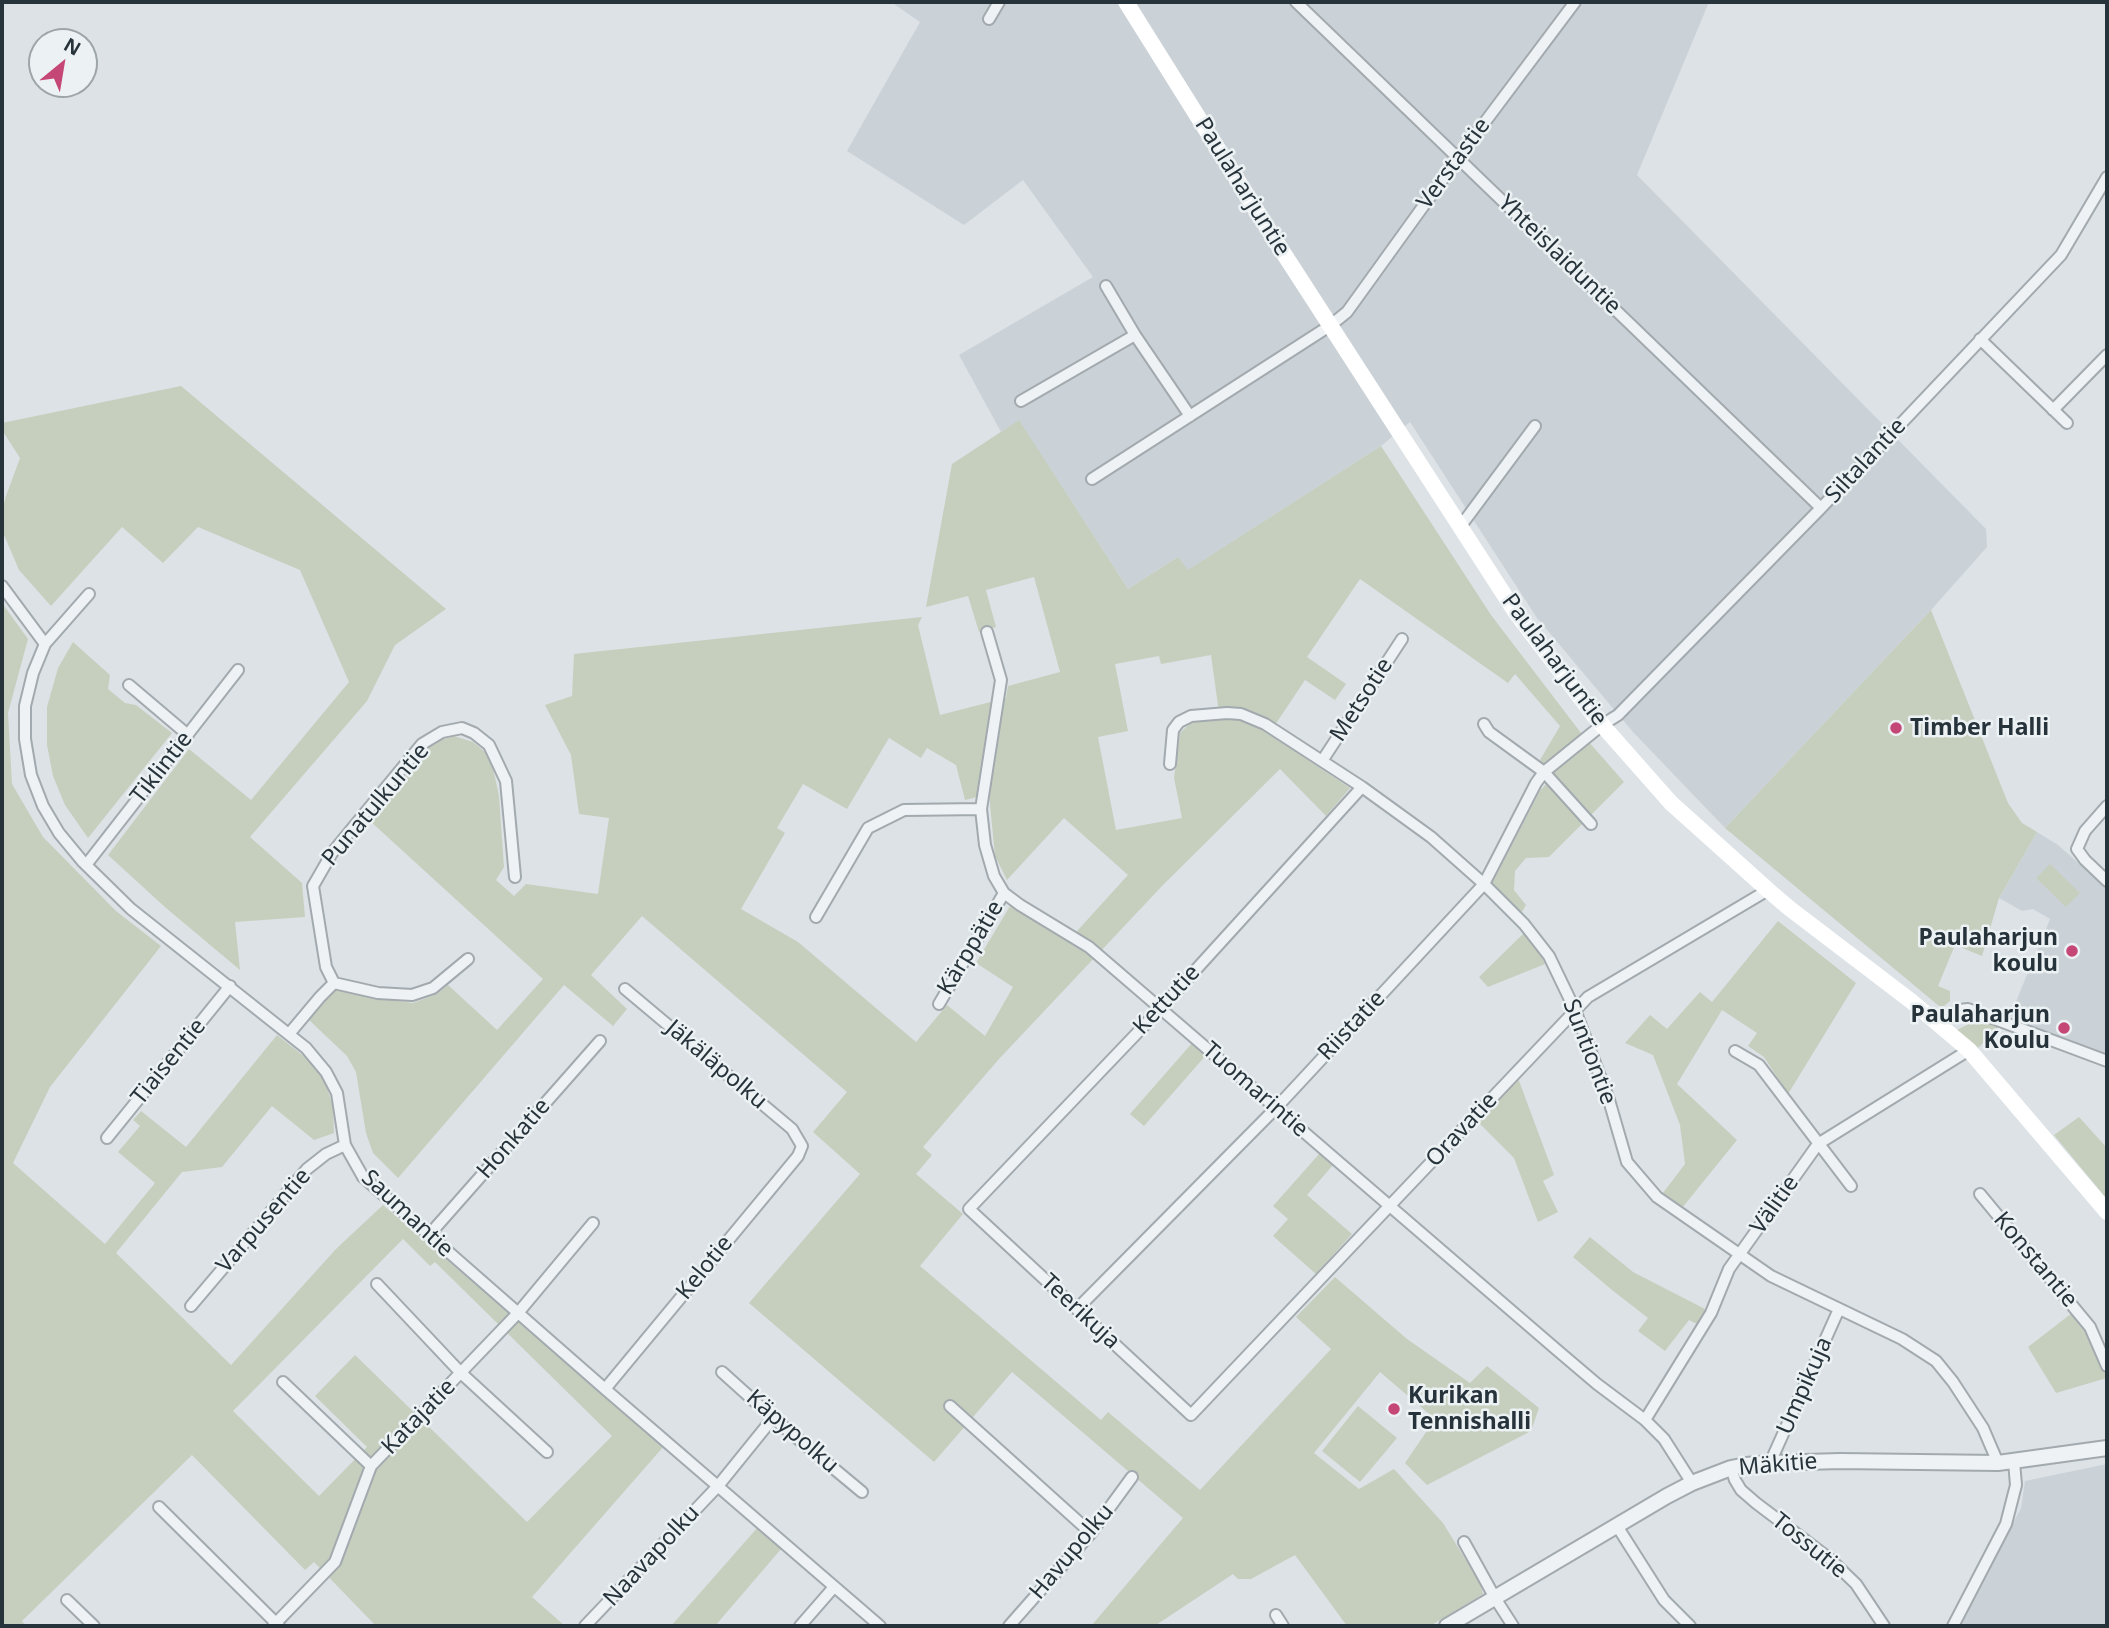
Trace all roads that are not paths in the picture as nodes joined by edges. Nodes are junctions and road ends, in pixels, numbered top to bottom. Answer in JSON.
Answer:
{"nodes":[{"id":1,"x":999,"y":2,"type":"edge"},
{"id":2,"x":1126,"y":2,"type":"edge"},
{"id":3,"x":1296,"y":2,"type":"edge"},
{"id":4,"x":1575,"y":2,"type":"edge"},
{"id":5,"x":989,"y":19,"type":"dead end"},
{"id":6,"x":1458,"y":158,"type":"junction"},
{"id":7,"x":2107,"y":177,"type":"edge"},
{"id":8,"x":1106,"y":286,"type":"dead end"},
{"id":9,"x":1331,"y":325,"type":"junction"},
{"id":10,"x":1135,"y":335,"type":"junction"},
{"id":11,"x":1980,"y":339,"type":"junction"},
{"id":12,"x":2107,"y":355,"type":"edge"},
{"id":13,"x":1021,"y":401,"type":"dead end"},
{"id":14,"x":2053,"y":410,"type":"junction"},
{"id":15,"x":1191,"y":416,"type":"junction"},
{"id":16,"x":2067,"y":423,"type":"dead end"},
{"id":17,"x":1535,"y":426,"type":"dead end"},
{"id":18,"x":1092,"y":479,"type":"dead end"},
{"id":19,"x":1821,"y":508,"type":"junction"},
{"id":20,"x":1460,"y":527,"type":"junction"},
{"id":21,"x":2,"y":586,"type":"edge"},
{"id":22,"x":89,"y":594,"type":"dead end"},
{"id":23,"x":988,"y":632,"type":"dead end"},
{"id":24,"x":1402,"y":639,"type":"dead end"},
{"id":25,"x":45,"y":644,"type":"junction"},
{"id":26,"x":238,"y":670,"type":"dead end"},
{"id":27,"x":129,"y":685,"type":"dead end"},
{"id":28,"x":1484,"y":724,"type":"dead end"},
{"id":29,"x":1602,"y":725,"type":"junction"},
{"id":30,"x":188,"y":735,"type":"junction"},
{"id":31,"x":1322,"y":761,"type":"junction"},
{"id":32,"x":1170,"y":764,"type":"dead end"},
{"id":33,"x":1544,"y":772,"type":"junction"},
{"id":34,"x":1362,"y":787,"type":"junction"},
{"id":35,"x":2107,"y":806,"type":"edge"},
{"id":36,"x":981,"y":809,"type":"junction"},
{"id":37,"x":1591,"y":824,"type":"dead end"},
{"id":38,"x":86,"y":865,"type":"junction"},
{"id":39,"x":515,"y":877,"type":"dead end"},
{"id":40,"x":2107,"y":881,"type":"edge"},
{"id":41,"x":1484,"y":884,"type":"junction"},
{"id":42,"x":1768,"y":890,"type":"junction"},
{"id":43,"x":1004,"y":893,"type":"junction"},
{"id":44,"x":816,"y":917,"type":"dead end"},
{"id":45,"x":468,"y":959,"type":"dead end"},
{"id":46,"x":334,"y":983,"type":"junction"},
{"id":47,"x":230,"y":986,"type":"junction"},
{"id":48,"x":625,"y":989,"type":"dead end"},
{"id":49,"x":939,"y":1004,"type":"dead end"},
{"id":50,"x":1161,"y":1007,"type":"junction"},
{"id":51,"x":1575,"y":1010,"type":"junction"},
{"id":52,"x":1938,"y":1024,"type":"junction"},
{"id":53,"x":289,"y":1034,"type":"junction"},
{"id":54,"x":600,"y":1041,"type":"dead end"},
{"id":55,"x":1969,"y":1050,"type":"junction"},
{"id":56,"x":1735,"y":1051,"type":"dead end"},
{"id":57,"x":2107,"y":1060,"type":"edge"},
{"id":58,"x":1276,"y":1108,"type":"junction"},
{"id":59,"x":107,"y":1138,"type":"dead end"},
{"id":60,"x":1818,"y":1144,"type":"junction"},
{"id":61,"x":345,"y":1145,"type":"junction"},
{"id":62,"x":802,"y":1146,"type":"joint"},
{"id":63,"x":1850,"y":1186,"type":"dead end"},
{"id":64,"x":1980,"y":1194,"type":"dead end"},
{"id":65,"x":1389,"y":1207,"type":"junction"},
{"id":66,"x":969,"y":1209,"type":"joint"},
{"id":67,"x":2107,"y":1212,"type":"edge"},
{"id":68,"x":593,"y":1223,"type":"dead end"},
{"id":69,"x":429,"y":1235,"type":"junction"},
{"id":70,"x":1739,"y":1255,"type":"junction"},
{"id":71,"x":377,"y":1284,"type":"dead end"},
{"id":72,"x":191,"y":1306,"type":"dead end"},
{"id":73,"x":1077,"y":1309,"type":"junction"},
{"id":74,"x":1839,"y":1309,"type":"junction"},
{"id":75,"x":518,"y":1313,"type":"junction"},
{"id":76,"x":2107,"y":1366,"type":"edge"},
{"id":77,"x":722,"y":1372,"type":"dead end"},
{"id":78,"x":461,"y":1373,"type":"junction"},
{"id":79,"x":283,"y":1382,"type":"dead end"},
{"id":80,"x":605,"y":1390,"type":"junction"},
{"id":81,"x":950,"y":1406,"type":"dead end"},
{"id":82,"x":1191,"y":1415,"type":"joint"},
{"id":83,"x":773,"y":1418,"type":"junction"},
{"id":84,"x":1645,"y":1420,"type":"junction"},
{"id":85,"x":2107,"y":1448,"type":"edge"},
{"id":86,"x":547,"y":1452,"type":"dead end"},
{"id":87,"x":2014,"y":1461,"type":"junction"},
{"id":88,"x":1770,"y":1463,"type":"junction"},
{"id":89,"x":1998,"y":1463,"type":"junction"},
{"id":90,"x":371,"y":1466,"type":"junction"},
{"id":91,"x":1731,"y":1468,"type":"junction"},
{"id":92,"x":1132,"y":1477,"type":"dead end"},
{"id":93,"x":1692,"y":1483,"type":"junction"},
{"id":94,"x":718,"y":1486,"type":"junction"},
{"id":95,"x":862,"y":1492,"type":"dead end"},
{"id":96,"x":159,"y":1507,"type":"dead end"},
{"id":97,"x":1616,"y":1526,"type":"junction"},
{"id":98,"x":1091,"y":1532,"type":"junction"},
{"id":99,"x":1464,"y":1542,"type":"dead end"},
{"id":100,"x":834,"y":1587,"type":"junction"},
{"id":101,"x":1495,"y":1598,"type":"junction"},
{"id":102,"x":68,"y":1600,"type":"dead end"},
{"id":103,"x":1276,"y":1615,"type":"dead end"},
{"id":104,"x":276,"y":1625,"type":"edge"},
{"id":105,"x":94,"y":1626,"type":"edge"},
{"id":106,"x":585,"y":1626,"type":"edge"},
{"id":107,"x":800,"y":1626,"type":"edge"},
{"id":108,"x":880,"y":1626,"type":"edge"},
{"id":109,"x":1009,"y":1626,"type":"edge"},
{"id":110,"x":1283,"y":1626,"type":"edge"},
{"id":111,"x":1447,"y":1626,"type":"edge"},
{"id":112,"x":1513,"y":1626,"type":"edge"},
{"id":113,"x":1690,"y":1626,"type":"edge"},
{"id":114,"x":1884,"y":1626,"type":"edge"},
{"id":115,"x":1953,"y":1626,"type":"edge"}],
"edges":[{"from":1,"to":5,"type":"street"},
{"from":2,"to":9,"type":"main road","name":"Paulaharjuntie"},
{"from":3,"to":6,"type":"street","name":"Yhteislaiduntie"},
{"from":4,"to":6,"type":"street","name":"Verstastie"},
{"from":6,"to":9,"type":"street","name":"Verstastie"},
{"from":6,"to":19,"type":"street","name":"Yhteislaiduntie"},
{"from":7,"to":11,"type":"street","name":"Siltalantie"},
{"from":8,"to":10,"type":"street"},
{"from":9,"to":15,"type":"street","name":"Verstastie"},
{"from":9,"to":20,"type":"main road","name":"Paulaharjuntie"},
{"from":10,"to":13,"type":"street"},
{"from":10,"to":15,"type":"street"},
{"from":11,"to":14,"type":"street"},
{"from":11,"to":19,"type":"street","name":"Siltalantie"},
{"from":12,"to":14,"type":"street"},
{"from":14,"to":16,"type":"street"},
{"from":15,"to":18,"type":"street","name":"Verstastie"},
{"from":17,"to":20,"type":"street"},
{"from":19,"to":29,"type":"street","name":"Siltalantie"},
{"from":20,"to":29,"type":"main road","name":"Paulaharjuntie"},
{"from":21,"to":25,"type":"street"},
{"from":22,"to":25,"type":"street","name":"Saumantie"},
{"from":23,"to":36,"type":"street"},
{"from":24,"to":31,"type":"street","name":"Metsotie"},
{"from":25,"to":38,"type":"street","name":"Saumantie"},
{"from":26,"to":30,"type":"street","name":"Tiklintie"},
{"from":27,"to":30,"type":"street"},
{"from":28,"to":33,"type":"street"},
{"from":29,"to":33,"type":"street","name":"Riistatie"},
{"from":29,"to":42,"type":"main road","name":"Paulaharjuntie"},
{"from":30,"to":38,"type":"street","name":"Tiklintie"},
{"from":31,"to":32,"type":"street","name":"Suntiontie"},
{"from":31,"to":34,"type":"street","name":"Suntiontie"},
{"from":33,"to":37,"type":"street"},
{"from":33,"to":41,"type":"street","name":"Riistatie"},
{"from":34,"to":41,"type":"street","name":"Suntiontie"},
{"from":34,"to":50,"type":"street","name":"Kettutie"},
{"from":35,"to":40,"type":"street"},
{"from":36,"to":43,"type":"street"},
{"from":36,"to":44,"type":"street"},
{"from":38,"to":47,"type":"street","name":"Saumantie"},
{"from":39,"to":46,"type":"street","name":"Punatulkuntie"},
{"from":41,"to":51,"type":"street","name":"Suntiontie"},
{"from":41,"to":58,"type":"street","name":"Riistatie"},
{"from":42,"to":51,"type":"street","name":"Oravatie"},
{"from":42,"to":52,"type":"main road","name":"Paulaharjuntie"},
{"from":43,"to":49,"type":"street","name":"Kärppätie"},
{"from":43,"to":50,"type":"street","name":"Tuomarintie"},
{"from":45,"to":46,"type":"street"},
{"from":46,"to":53,"type":"street"},
{"from":47,"to":53,"type":"street","name":"Saumantie"},
{"from":47,"to":59,"type":"street","name":"Tiaisentie"},
{"from":48,"to":62,"type":"street","name":"Jäkäläpolku"},
{"from":50,"to":58,"type":"street","name":"Tuomarintie"},
{"from":50,"to":66,"type":"street","name":"Kettutie"},
{"from":51,"to":65,"type":"street","name":"Oravatie"},
{"from":51,"to":70,"type":"street","name":"Suntiontie"},
{"from":52,"to":55,"type":"main road","name":"Paulaharjuntie"},
{"from":52,"to":57,"type":"street"},
{"from":53,"to":61,"type":"street","name":"Saumantie"},
{"from":54,"to":69,"type":"street","name":"Honkatie"},
{"from":55,"to":60,"type":"street","name":"Välitie"},
{"from":55,"to":67,"type":"main road","name":"Paulaharjuntie"},
{"from":56,"to":60,"type":"street"},
{"from":58,"to":65,"type":"street","name":"Tuomarintie"},
{"from":58,"to":73,"type":"street","name":"Riistatie"},
{"from":60,"to":63,"type":"street"},
{"from":60,"to":70,"type":"street","name":"Välitie"},
{"from":61,"to":69,"type":"street","name":"Saumantie"},
{"from":61,"to":72,"type":"street","name":"Varpusentie"},
{"from":62,"to":80,"type":"street","name":"Kelotie"},
{"from":64,"to":76,"type":"street","name":"Konstantie"},
{"from":65,"to":82,"type":"street","name":"Oravatie"},
{"from":65,"to":84,"type":"street","name":"Tuomarintie"},
{"from":66,"to":73,"type":"street","name":"Teerikuja"},
{"from":68,"to":75,"type":"street","name":"Katajatie"},
{"from":69,"to":75,"type":"street","name":"Saumantie"},
{"from":70,"to":74,"type":"street","name":"Suntiontie"},
{"from":70,"to":84,"type":"street","name":"Välitie"},
{"from":71,"to":78,"type":"street"},
{"from":73,"to":82,"type":"street","name":"Teerikuja"},
{"from":74,"to":88,"type":"street","name":"Umpikuja"},
{"from":74,"to":89,"type":"street","name":"Suntiontie"},
{"from":75,"to":78,"type":"street","name":"Katajatie"},
{"from":75,"to":80,"type":"street","name":"Saumantie"},
{"from":77,"to":83,"type":"street","name":"Käpypolku"},
{"from":78,"to":86,"type":"street"},
{"from":78,"to":90,"type":"street","name":"Katajatie"},
{"from":79,"to":90,"type":"street"},
{"from":80,"to":94,"type":"street","name":"Saumantie"},
{"from":81,"to":98,"type":"street"},
{"from":83,"to":94,"type":"street","name":"Naavapolku"},
{"from":83,"to":95,"type":"street","name":"Käpypolku"},
{"from":84,"to":93,"type":"street","name":"Tuomarintie"},
{"from":85,"to":87,"type":"street","name":"Mäkitie"},
{"from":87,"to":89,"type":"street","name":"Mäkitie"},
{"from":87,"to":115,"type":"street"},
{"from":88,"to":89,"type":"street","name":"Mäkitie"},
{"from":88,"to":91,"type":"street","name":"Mäkitie"},
{"from":90,"to":104,"type":"street","name":"Katajatie"},
{"from":91,"to":93,"type":"street","name":"Mäkitie"},
{"from":91,"to":114,"type":"street","name":"Tossutie"},
{"from":92,"to":98,"type":"street","name":"Havupolku"},
{"from":93,"to":97,"type":"street","name":"Mäkitie"},
{"from":94,"to":100,"type":"street","name":"Saumantie"},
{"from":94,"to":106,"type":"street","name":"Naavapolku"},
{"from":96,"to":104,"type":"street"},
{"from":97,"to":101,"type":"street","name":"Mäkitie"},
{"from":97,"to":113,"type":"street"},
{"from":98,"to":109,"type":"street","name":"Havupolku"},
{"from":99,"to":101,"type":"street"},
{"from":100,"to":107,"type":"street"},
{"from":100,"to":108,"type":"street","name":"Saumantie"},
{"from":101,"to":111,"type":"street","name":"Mäkitie"},
{"from":101,"to":112,"type":"street"},
{"from":102,"to":105,"type":"street"},
{"from":103,"to":110,"type":"street"}]}
